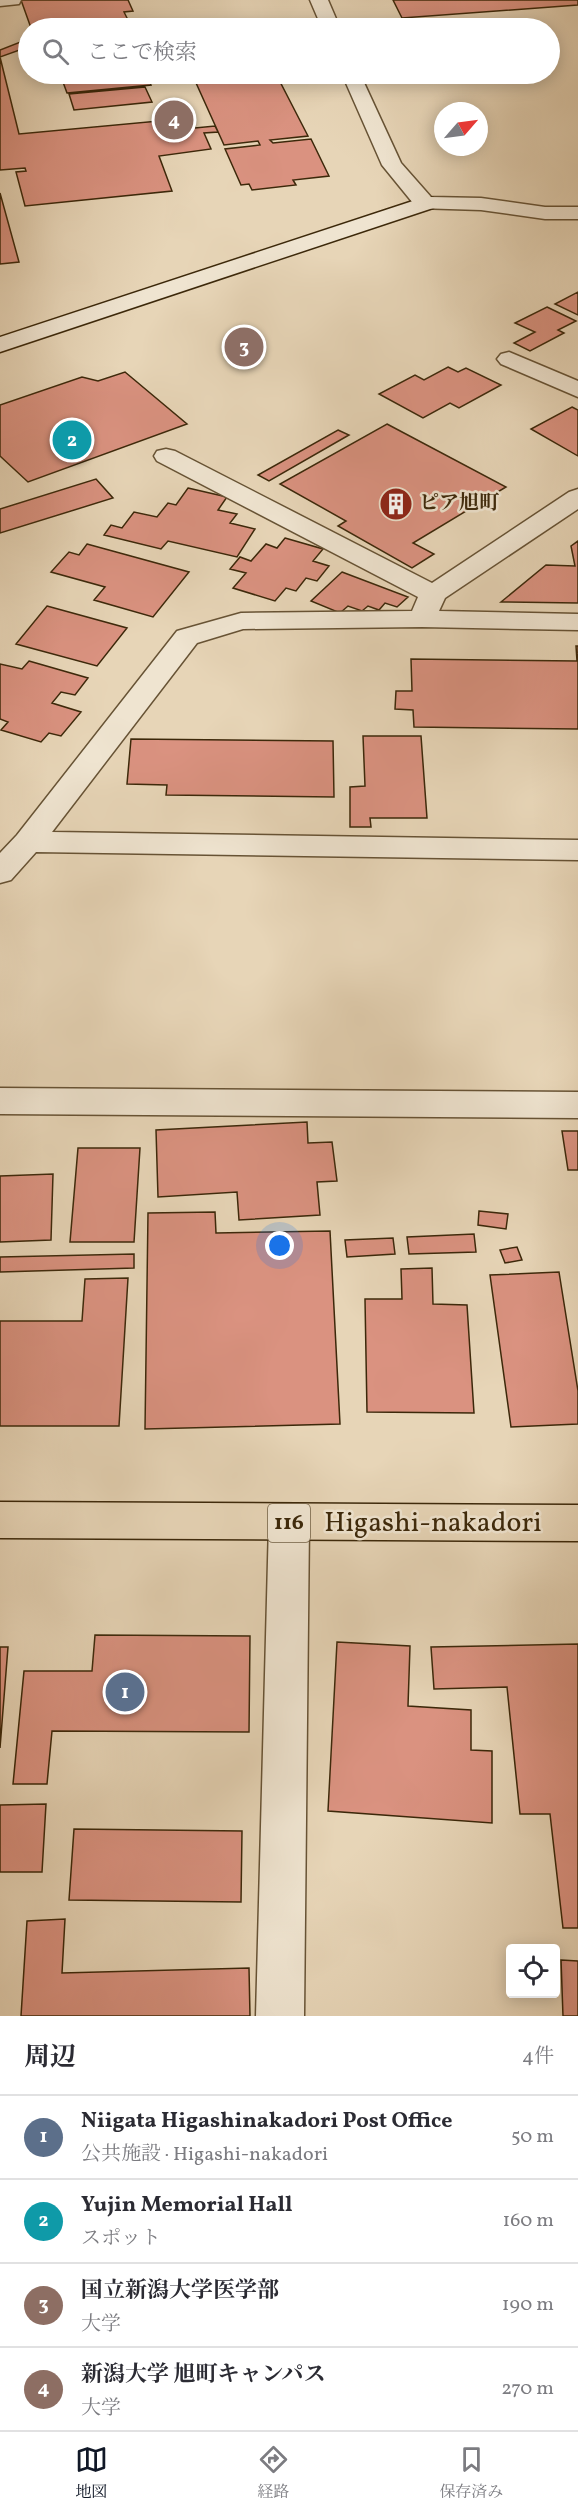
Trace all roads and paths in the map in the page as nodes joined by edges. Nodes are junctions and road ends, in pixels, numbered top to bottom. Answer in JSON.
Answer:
{"nodes":[{"id":1,"x":13,"y":0,"type":"edge"},
{"id":2,"x":319,"y":0,"type":"edge"},
{"id":3,"x":0,"y":1,"type":"edge"},
{"id":4,"x":327,"y":18,"type":"edge"},
{"id":5,"x":356,"y":84,"type":"edge"},
{"id":6,"x":425,"y":204,"type":"junction"},
{"id":7,"x":578,"y":213,"type":"edge"},
{"id":8,"x":0,"y":345,"type":"edge"},
{"id":9,"x":509,"y":359,"type":"dead end"},
{"id":10,"x":578,"y":390,"type":"edge"},
{"id":11,"x":166,"y":456,"type":"dead end"},
{"id":12,"x":578,"y":498,"type":"edge"},
{"id":13,"x":427,"y":607,"type":"junction"},
{"id":14,"x":578,"y":622,"type":"edge"},
{"id":15,"x":28,"y":842,"type":"junction"},
{"id":16,"x":578,"y":850,"type":"edge"},
{"id":17,"x":0,"y":872,"type":"edge"},
{"id":18,"x":0,"y":1101,"type":"edge"},
{"id":19,"x":578,"y":1105,"type":"edge"},
{"id":20,"x":0,"y":1520,"type":"edge"},
{"id":21,"x":290,"y":1523,"type":"junction"},
{"id":22,"x":578,"y":1523,"type":"edge"},
{"id":23,"x":280,"y":2016,"type":"edge"}],
"edges":[{"from":1,"to":3,"type":"lane"},
{"from":2,"to":4,"type":"street"},
{"from":5,"to":6,"type":"street"},
{"from":6,"to":7,"type":"street"},
{"from":6,"to":8,"type":"street"},
{"from":9,"to":10,"type":"street"},
{"from":11,"to":13,"type":"street"},
{"from":12,"to":13,"type":"street"},
{"from":13,"to":14,"type":"street"},
{"from":13,"to":15,"type":"street"},
{"from":15,"to":16,"type":"street"},
{"from":15,"to":17,"type":"street"},
{"from":18,"to":19,"type":"street"},
{"from":20,"to":21,"type":"highway","name":"Higashi-nakadori","number":"116"},
{"from":21,"to":22,"type":"highway","name":"Higashi-nakadori","number":"116"},
{"from":21,"to":23,"type":"street"}]}
